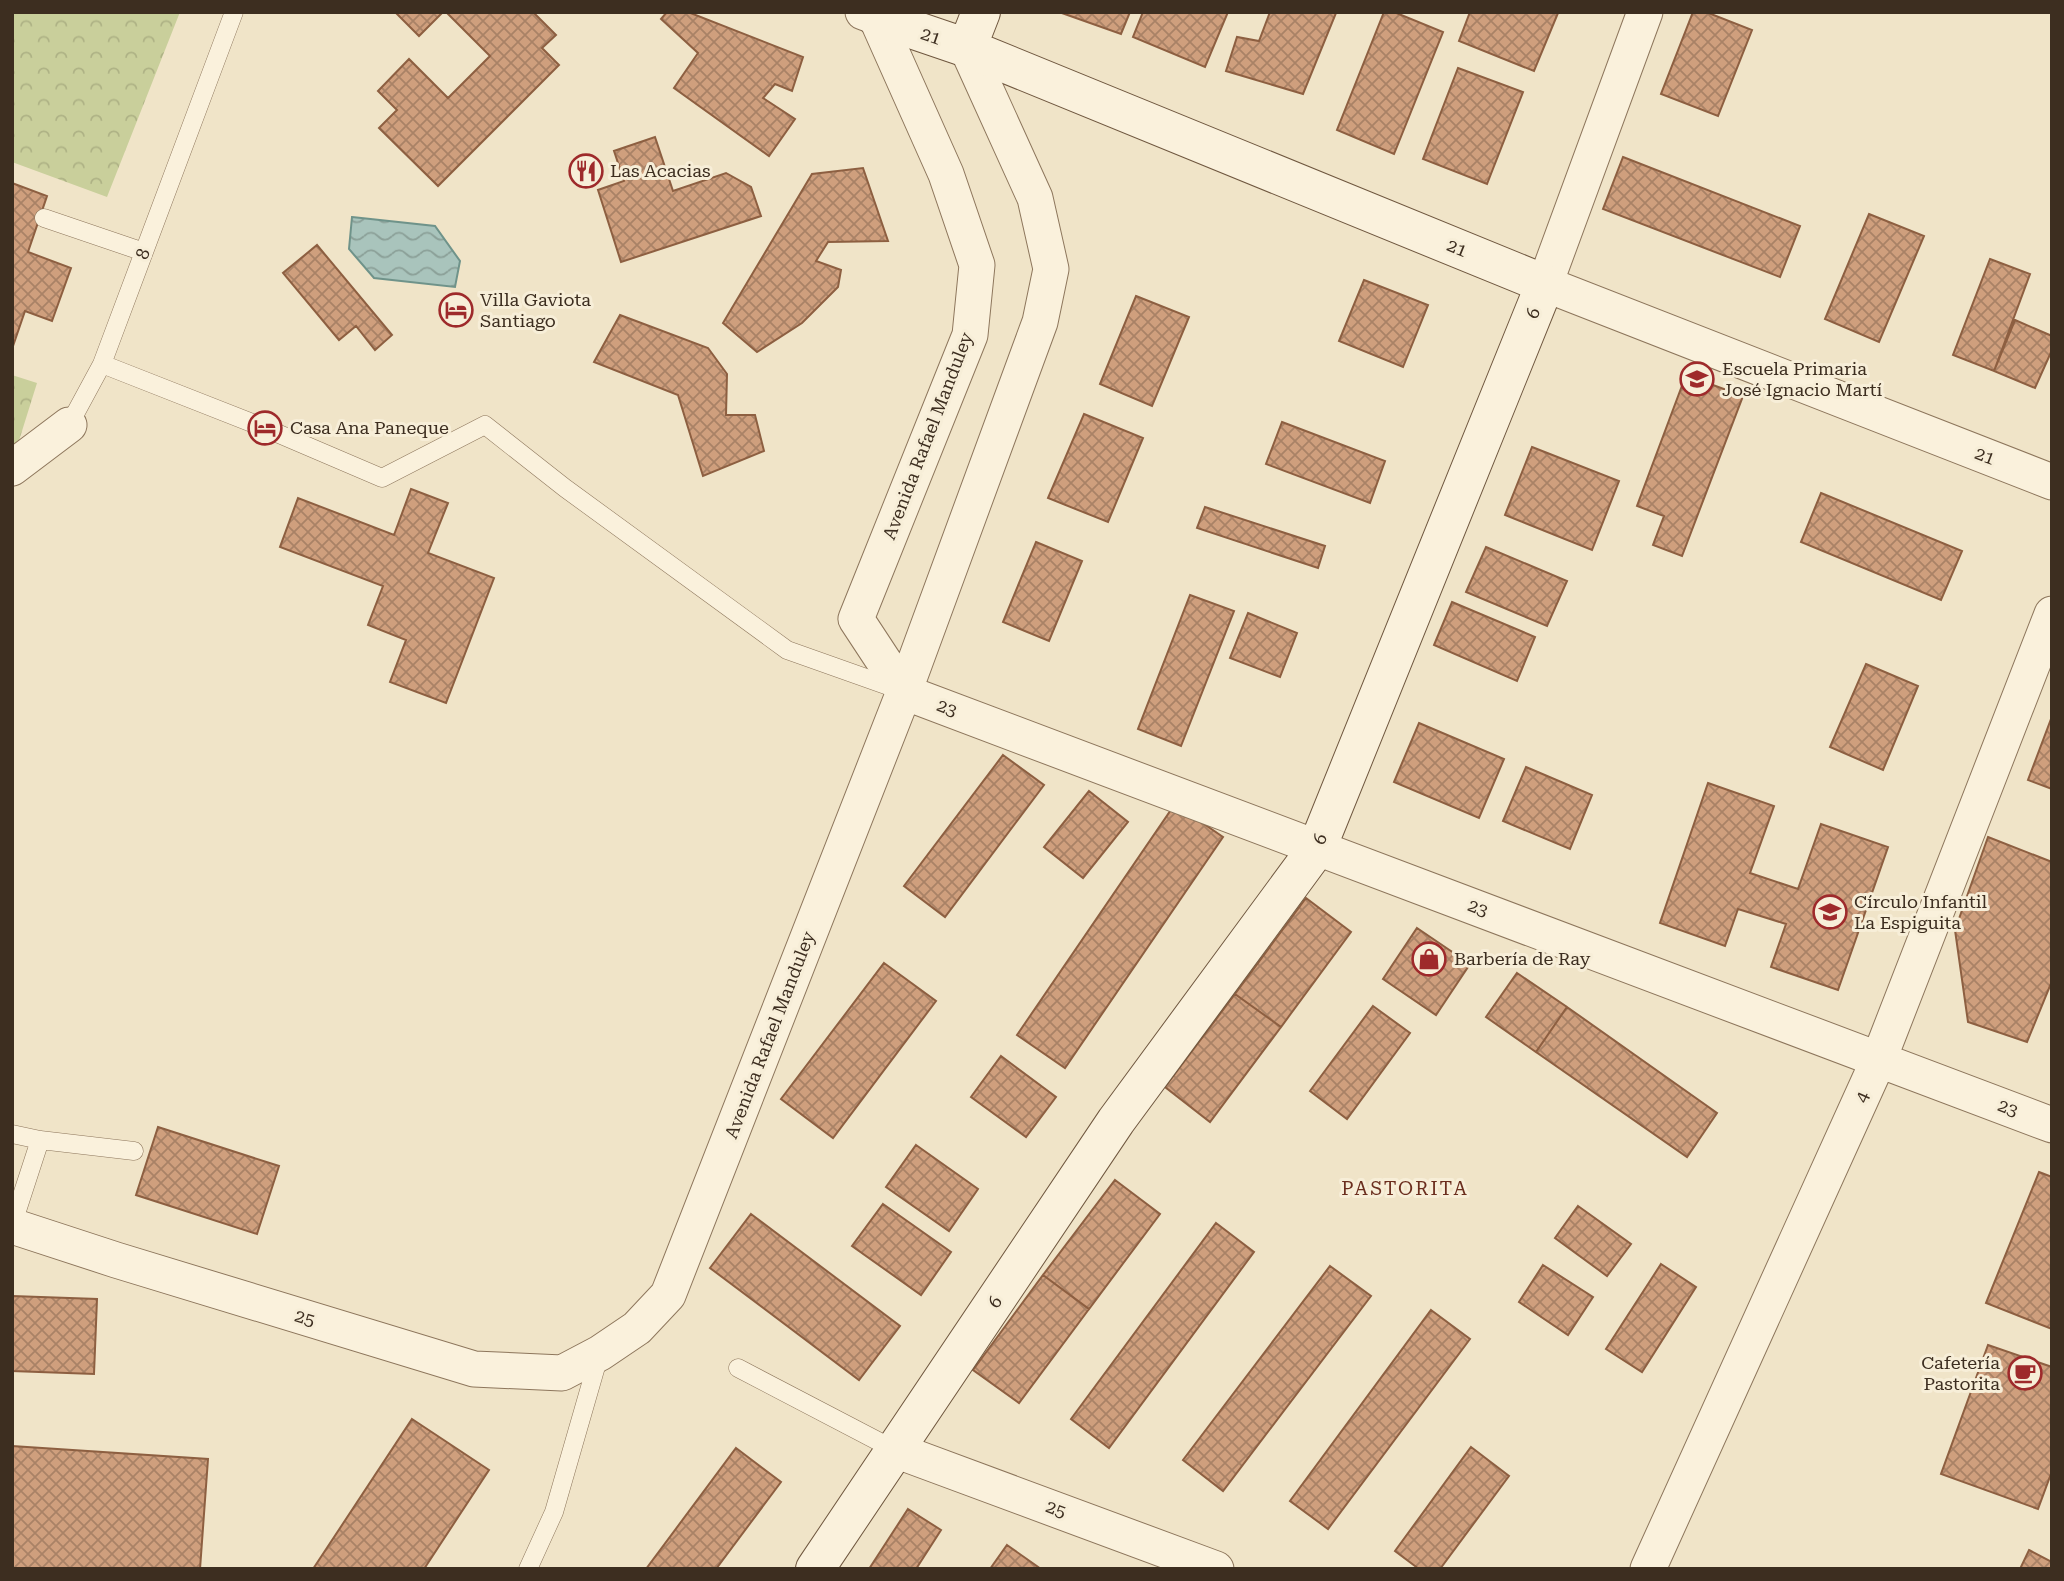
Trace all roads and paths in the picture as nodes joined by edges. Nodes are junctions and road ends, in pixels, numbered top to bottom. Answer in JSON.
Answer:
{"nodes":[{"id":1,"x":233,"y":12,"type":"edge"},
{"id":2,"x":981,"y":12,"type":"edge"},
{"id":3,"x":1645,"y":12,"type":"edge"},
{"id":4,"x":872,"y":14,"type":"edge"},
{"id":5,"x":967,"y":48,"type":"junction"},
{"id":6,"x":44,"y":218,"type":"dead end"},
{"id":7,"x":144,"y":252,"type":"junction"},
{"id":8,"x":1545,"y":284,"type":"junction"},
{"id":9,"x":102,"y":364,"type":"junction"},
{"id":10,"x":69,"y":425,"type":"joint"},
{"id":11,"x":12,"y":468,"type":"edge"},
{"id":12,"x":2052,"y":482,"type":"edge"},
{"id":13,"x":2052,"y":614,"type":"edge"},
{"id":14,"x":904,"y":692,"type":"junction"},
{"id":15,"x":1317,"y":848,"type":"junction"},
{"id":16,"x":1879,"y":1059,"type":"junction"},
{"id":17,"x":2052,"y":1125,"type":"edge"},
{"id":18,"x":12,"y":1134,"type":"edge"},
{"id":19,"x":40,"y":1140,"type":"junction"},
{"id":20,"x":134,"y":1152,"type":"dead end"},
{"id":21,"x":12,"y":1226,"type":"edge"},
{"id":22,"x":600,"y":1353,"type":"junction"},
{"id":23,"x":737,"y":1368,"type":"dead end"},
{"id":24,"x":895,"y":1450,"type":"junction"},
{"id":25,"x":528,"y":1569,"type":"edge"},
{"id":26,"x":815,"y":1569,"type":"edge"},
{"id":27,"x":1216,"y":1569,"type":"edge"},
{"id":28,"x":1648,"y":1569,"type":"edge"}],
"edges":[{"from":1,"to":7,"type":"lane","name":"8"},
{"from":2,"to":5,"type":"street"},
{"from":3,"to":8,"type":"street","name":"6"},
{"from":4,"to":5,"type":"street","name":"21"},
{"from":4,"to":14,"type":"street","name":"Avenida Rafael Manduley"},
{"from":5,"to":8,"type":"street","name":"21"},
{"from":5,"to":14,"type":"street","name":"Avenida Rafael Manduley"},
{"from":6,"to":7,"type":"lane"},
{"from":7,"to":9,"type":"lane","name":"8"},
{"from":8,"to":12,"type":"street","name":"21"},
{"from":8,"to":15,"type":"street","name":"6"},
{"from":9,"to":10,"type":"lane","name":"8"},
{"from":9,"to":14,"type":"lane"},
{"from":10,"to":11,"type":"street","name":"8"},
{"from":13,"to":16,"type":"street","name":"4"},
{"from":14,"to":15,"type":"street","name":"23"},
{"from":14,"to":22,"type":"street","name":"Avenida Rafael Manduley"},
{"from":15,"to":16,"type":"street","name":"23"},
{"from":15,"to":24,"type":"street","name":"6"},
{"from":16,"to":17,"type":"street","name":"23"},
{"from":16,"to":28,"type":"street","name":"4"},
{"from":18,"to":19,"type":"lane"},
{"from":19,"to":20,"type":"lane"},
{"from":19,"to":21,"type":"lane"},
{"from":21,"to":22,"type":"street","name":"25"},
{"from":22,"to":25,"type":"lane"},
{"from":23,"to":24,"type":"lane"},
{"from":24,"to":26,"type":"street","name":"6"},
{"from":24,"to":27,"type":"street","name":"25"}]}
